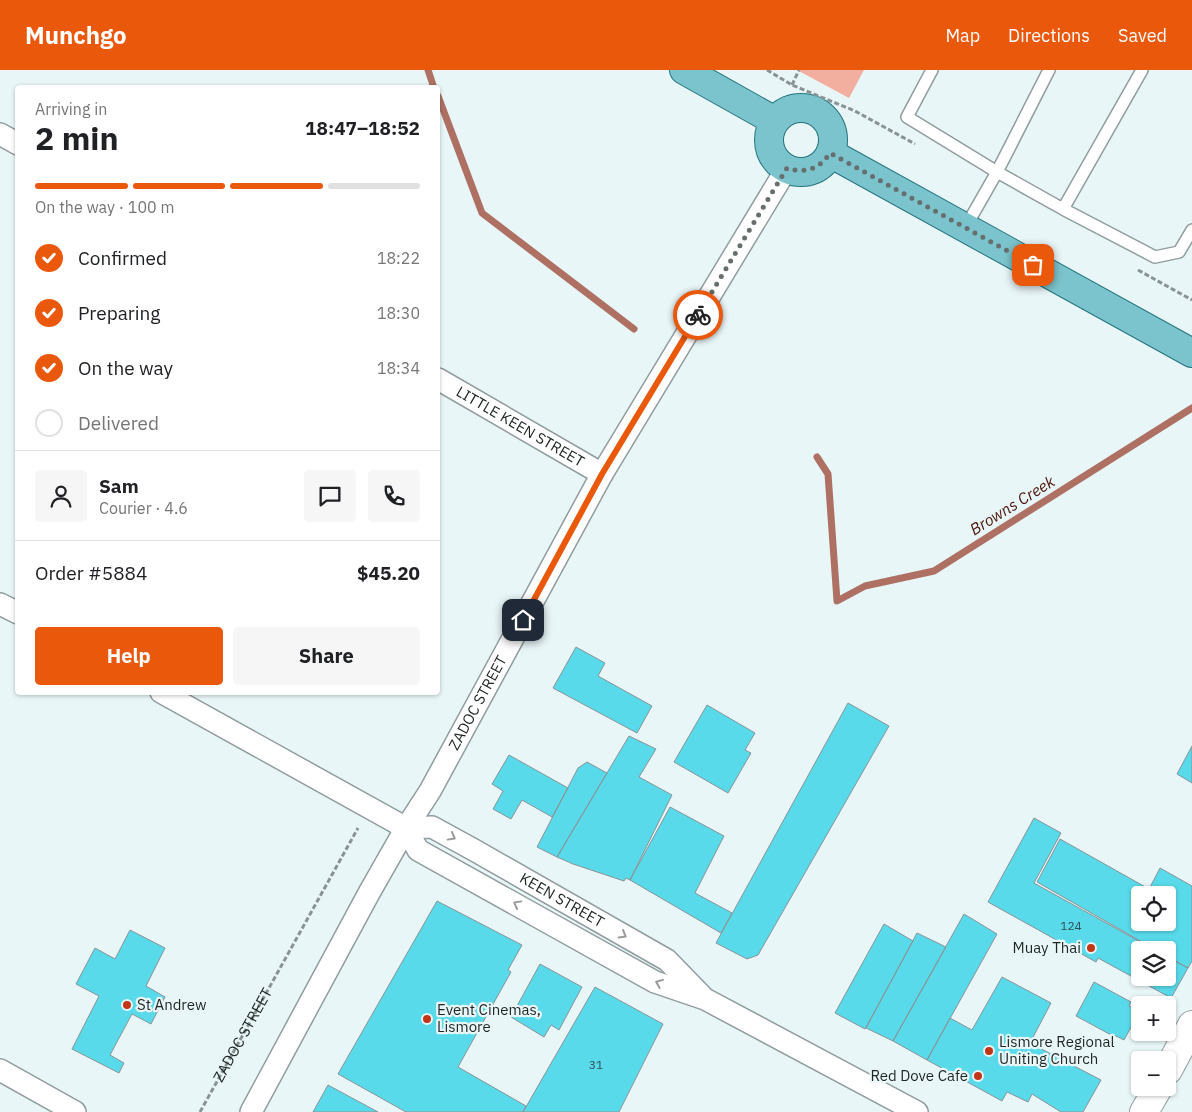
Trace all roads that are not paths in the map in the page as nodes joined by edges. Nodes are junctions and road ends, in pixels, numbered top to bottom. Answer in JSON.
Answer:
{"nodes":[{"id":1,"x":684,"y":70,"type":"edge"},
{"id":2,"x":932,"y":70,"type":"edge"},
{"id":3,"x":1049,"y":70,"type":"edge"},
{"id":4,"x":1142,"y":70,"type":"edge"},
{"id":5,"x":775,"y":121,"type":"junction"},
{"id":6,"x":0,"y":134,"type":"edge"},
{"id":7,"x":15,"y":142,"type":"edge"},
{"id":8,"x":830,"y":153,"type":"junction"},
{"id":9,"x":787,"y":168,"type":"junction"},
{"id":10,"x":997,"y":172,"type":"junction"},
{"id":11,"x":1063,"y":209,"type":"junction"},
{"id":12,"x":965,"y":228,"type":"junction"},
{"id":13,"x":1192,"y":230,"type":"edge"},
{"id":14,"x":1189,"y":352,"type":"edge"},
{"id":15,"x":440,"y":381,"type":"edge"},
{"id":16,"x":602,"y":474,"type":"junction"},
{"id":17,"x":0,"y":604,"type":"edge"},
{"id":18,"x":15,"y":612,"type":"edge"},
{"id":19,"x":166,"y":695,"type":"edge"},
{"id":20,"x":406,"y":828,"type":"junction"},
{"id":21,"x":1192,"y":1025,"type":"edge"},
{"id":22,"x":1176,"y":1055,"type":"edge"},
{"id":23,"x":0,"y":1070,"type":"edge"},
{"id":24,"x":1153,"y":1096,"type":"edge"},
{"id":25,"x":75,"y":1112,"type":"edge"},
{"id":26,"x":251,"y":1112,"type":"edge"},
{"id":27,"x":917,"y":1112,"type":"edge"},
{"id":28,"x":1144,"y":1112,"type":"edge"}],
"edges":[{"from":1,"to":5,"type":"main road"},
{"from":2,"to":10,"type":"lane"},
{"from":3,"to":10,"type":"lane"},
{"from":4,"to":11,"type":"lane"},
{"from":5,"to":8,"type":"main road"},
{"from":5,"to":9,"type":"main road"},
{"from":6,"to":7,"type":"street"},
{"from":8,"to":9,"type":"main road"},
{"from":8,"to":12,"type":"main road"},
{"from":9,"to":16,"type":"street","name":"ZADOC STREET"},
{"from":10,"to":11,"type":"lane"},
{"from":10,"to":12,"type":"lane"},
{"from":11,"to":13,"type":"lane"},
{"from":12,"to":14,"type":"main road"},
{"from":15,"to":16,"type":"street","name":"LITTLE KEEN STREET"},
{"from":16,"to":20,"type":"street","name":"ZADOC STREET"},
{"from":17,"to":18,"type":"street"},
{"from":19,"to":20,"type":"street"},
{"from":20,"to":26,"type":"street","name":"ZADOC STREET"},
{"from":20,"to":27,"type":"street","name":"KEEN STREET"},
{"from":21,"to":22,"type":"main road"},
{"from":23,"to":25,"type":"street"},
{"from":24,"to":28,"type":"main road"}]}
